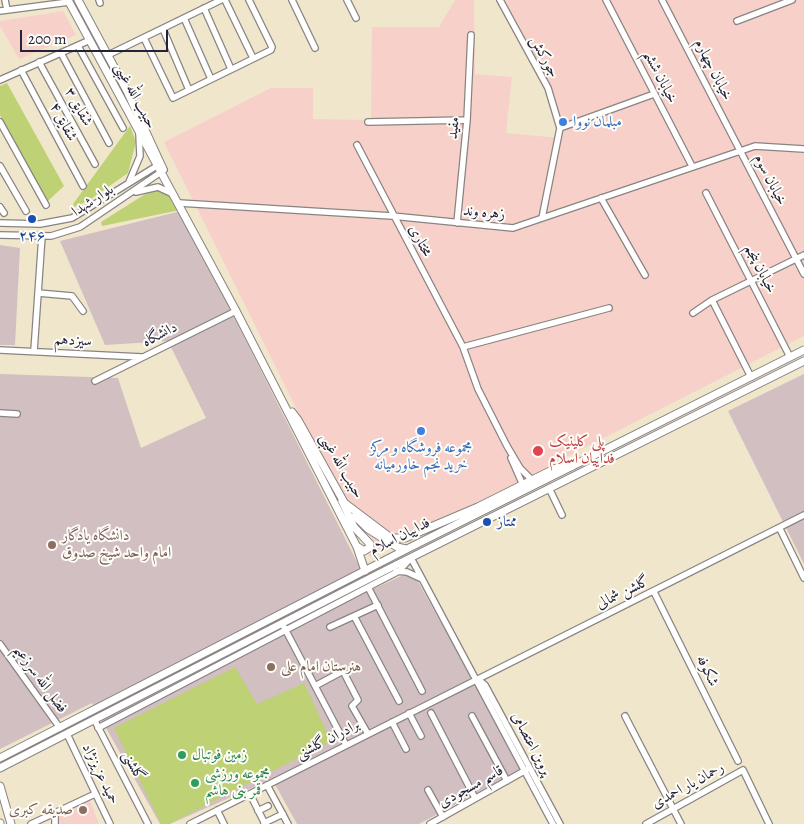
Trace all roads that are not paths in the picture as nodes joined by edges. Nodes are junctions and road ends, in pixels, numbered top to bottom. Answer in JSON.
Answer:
{"nodes":[{"id":1,"x":6,"y":0,"type":"edge"},
{"id":2,"x":78,"y":0,"type":"edge"},
{"id":3,"x":221,"y":0,"type":"edge"},
{"id":4,"x":225,"y":0,"type":"edge"},
{"id":5,"x":250,"y":0,"type":"edge"},
{"id":6,"x":292,"y":0,"type":"edge"},
{"id":7,"x":347,"y":0,"type":"edge"},
{"id":8,"x":500,"y":0,"type":"edge"},
{"id":9,"x":606,"y":0,"type":"edge"},
{"id":10,"x":662,"y":0,"type":"edge"},
{"id":11,"x":792,"y":0,"type":"edge"},
{"id":12,"x":69,"y":1,"type":"edge"},
{"id":13,"x":36,"y":3,"type":"edge"},
{"id":14,"x":204,"y":8,"type":"junction"},
{"id":15,"x":7,"y":10,"type":"junction"},
{"id":16,"x":0,"y":11,"type":"edge"},
{"id":17,"x":184,"y":18,"type":"junction"},
{"id":18,"x":356,"y":18,"type":"dead end"},
{"id":19,"x":737,"y":21,"type":"dead end"},
{"id":20,"x":163,"y":29,"type":"junction"},
{"id":21,"x":471,"y":34,"type":"dead end"},
{"id":22,"x":144,"y":38,"type":"junction"},
{"id":23,"x":90,"y":40,"type":"junction"},
{"id":24,"x":78,"y":46,"type":"junction"},
{"id":25,"x":315,"y":48,"type":"dead end"},
{"id":26,"x":61,"y":53,"type":"junction"},
{"id":27,"x":108,"y":55,"type":"junction"},
{"id":28,"x":253,"y":58,"type":"junction"},
{"id":29,"x":39,"y":62,"type":"junction"},
{"id":30,"x":232,"y":69,"type":"junction"},
{"id":31,"x":21,"y":70,"type":"junction"},
{"id":32,"x":211,"y":79,"type":"junction"},
{"id":33,"x":0,"y":80,"type":"edge"},
{"id":34,"x":189,"y":90,"type":"junction"},
{"id":35,"x":128,"y":91,"type":"junction"},
{"id":36,"x":654,"y":94,"type":"junction"},
{"id":37,"x":120,"y":96,"type":"junction"},
{"id":38,"x":467,"y":120,"type":"junction"},
{"id":39,"x":0,"y":122,"type":"edge"},
{"id":40,"x":368,"y":122,"type":"dead end"},
{"id":41,"x":123,"y":128,"type":"dead end"},
{"id":42,"x":560,"y":128,"type":"junction"},
{"id":43,"x":139,"y":132,"type":"junction"},
{"id":44,"x":109,"y":143,"type":"dead end"},
{"id":45,"x":357,"y":145,"type":"dead end"},
{"id":46,"x":804,"y":149,"type":"edge"},
{"id":47,"x":741,"y":151,"type":"junction"},
{"id":48,"x":95,"y":164,"type":"dead end"},
{"id":49,"x":0,"y":166,"type":"edge"},
{"id":50,"x":692,"y":166,"type":"junction"},
{"id":51,"x":160,"y":168,"type":"junction"},
{"id":52,"x":83,"y":186,"type":"dead end"},
{"id":53,"x":126,"y":186,"type":"junction"},
{"id":54,"x":171,"y":193,"type":"junction"},
{"id":55,"x":706,"y":193,"type":"dead end"},
{"id":56,"x":127,"y":195,"type":"junction"},
{"id":57,"x":601,"y":198,"type":"junction"},
{"id":58,"x":179,"y":203,"type":"junction"},
{"id":59,"x":46,"y":205,"type":"dead end"},
{"id":60,"x":0,"y":207,"type":"edge"},
{"id":61,"x":26,"y":212,"type":"dead end"},
{"id":62,"x":4,"y":213,"type":"dead end"},
{"id":63,"x":392,"y":216,"type":"junction"},
{"id":64,"x":542,"y":218,"type":"junction"},
{"id":65,"x":0,"y":223,"type":"edge"},
{"id":66,"x":456,"y":223,"type":"junction"},
{"id":67,"x":0,"y":235,"type":"edge"},
{"id":68,"x":42,"y":236,"type":"junction"},
{"id":69,"x":804,"y":255,"type":"edge"},
{"id":70,"x":797,"y":259,"type":"junction"},
{"id":71,"x":804,"y":274,"type":"edge"},
{"id":72,"x":645,"y":275,"type":"dead end"},
{"id":73,"x":752,"y":280,"type":"junction"},
{"id":74,"x":38,"y":293,"type":"junction"},
{"id":75,"x":712,"y":300,"type":"junction"},
{"id":76,"x":609,"y":308,"type":"dead end"},
{"id":77,"x":83,"y":311,"type":"dead end"},
{"id":78,"x":236,"y":311,"type":"junction"},
{"id":79,"x":693,"y":313,"type":"dead end"},
{"id":80,"x":463,"y":347,"type":"junction"},
{"id":81,"x":0,"y":350,"type":"edge"},
{"id":82,"x":804,"y":350,"type":"edge"},
{"id":83,"x":34,"y":351,"type":"junction"},
{"id":84,"x":144,"y":357,"type":"junction"},
{"id":85,"x":790,"y":357,"type":"junction"},
{"id":86,"x":804,"y":361,"type":"edge"},
{"id":87,"x":751,"y":377,"type":"junction"},
{"id":88,"x":96,"y":381,"type":"dead end"},
{"id":89,"x":284,"y":404,"type":"junction"},
{"id":90,"x":0,"y":413,"type":"edge"},
{"id":91,"x":17,"y":414,"type":"dead end"},
{"id":92,"x":507,"y":446,"type":"junction"},
{"id":93,"x":575,"y":466,"type":"junction"},
{"id":94,"x":531,"y":479,"type":"junction"},
{"id":95,"x":522,"y":483,"type":"junction"},
{"id":96,"x":549,"y":488,"type":"junction"},
{"id":97,"x":342,"y":501,"type":"junction"},
{"id":98,"x":562,"y":514,"type":"dead end"},
{"id":99,"x":804,"y":515,"type":"edge"},
{"id":100,"x":780,"y":529,"type":"junction"},
{"id":101,"x":357,"y":547,"type":"junction"},
{"id":102,"x":407,"y":549,"type":"junction"},
{"id":103,"x":411,"y":558,"type":"junction"},
{"id":104,"x":386,"y":570,"type":"junction"},
{"id":105,"x":365,"y":571,"type":"junction"},
{"id":106,"x":399,"y":571,"type":"junction"},
{"id":107,"x":804,"y":578,"type":"edge"},
{"id":108,"x":423,"y":581,"type":"junction"},
{"id":109,"x":368,"y":587,"type":"junction"},
{"id":110,"x":654,"y":592,"type":"junction"},
{"id":111,"x":378,"y":606,"type":"junction"},
{"id":112,"x":354,"y":616,"type":"junction"},
{"id":113,"x":282,"y":623,"type":"junction"},
{"id":114,"x":330,"y":627,"type":"dead end"},
{"id":115,"x":286,"y":630,"type":"junction"},
{"id":116,"x":0,"y":644,"type":"edge"},
{"id":117,"x":477,"y":679,"type":"junction"},
{"id":118,"x":315,"y":686,"type":"junction"},
{"id":119,"x":422,"y":691,"type":"dead end"},
{"id":120,"x":399,"y":701,"type":"dead end"},
{"id":121,"x":409,"y":713,"type":"junction"},
{"id":122,"x":430,"y":714,"type":"dead end"},
{"id":123,"x":472,"y":716,"type":"dead end"},
{"id":124,"x":625,"y":716,"type":"dead end"},
{"id":125,"x":95,"y":721,"type":"junction"},
{"id":126,"x":392,"y":722,"type":"junction"},
{"id":127,"x":60,"y":728,"type":"junction"},
{"id":128,"x":98,"y":728,"type":"junction"},
{"id":129,"x":67,"y":734,"type":"junction"},
{"id":130,"x":368,"y":734,"type":"junction"},
{"id":131,"x":421,"y":736,"type":"dead end"},
{"id":132,"x":346,"y":745,"type":"junction"},
{"id":133,"x":406,"y":748,"type":"dead end"},
{"id":134,"x":0,"y":758,"type":"edge"},
{"id":135,"x":738,"y":761,"type":"dead end"},
{"id":136,"x":0,"y":768,"type":"edge"},
{"id":137,"x":527,"y":770,"type":"junction"},
{"id":138,"x":507,"y":781,"type":"junction"},
{"id":139,"x":267,"y":785,"type":"junction"},
{"id":140,"x":0,"y":786,"type":"edge"},
{"id":141,"x":428,"y":790,"type":"dead end"},
{"id":142,"x":95,"y":794,"type":"junction"},
{"id":143,"x":250,"y":794,"type":"junction"},
{"id":144,"x":476,"y":798,"type":"junction"},
{"id":145,"x":268,"y":806,"type":"dead end"},
{"id":146,"x":673,"y":809,"type":"junction"},
{"id":147,"x":217,"y":810,"type":"junction"},
{"id":148,"x":258,"y":811,"type":"junction"},
{"id":149,"x":56,"y":813,"type":"junction"},
{"id":150,"x":283,"y":814,"type":"junction"},
{"id":151,"x":443,"y":817,"type":"junction"},
{"id":152,"x":11,"y":824,"type":"edge"},
{"id":153,"x":31,"y":824,"type":"edge"},
{"id":154,"x":55,"y":824,"type":"edge"},
{"id":155,"x":110,"y":824,"type":"edge"},
{"id":156,"x":148,"y":824,"type":"edge"},
{"id":157,"x":190,"y":824,"type":"edge"},
{"id":158,"x":224,"y":824,"type":"edge"},
{"id":159,"x":264,"y":824,"type":"edge"},
{"id":160,"x":288,"y":824,"type":"edge"},
{"id":161,"x":430,"y":824,"type":"edge"},
{"id":162,"x":553,"y":824,"type":"edge"},
{"id":163,"x":560,"y":824,"type":"edge"},
{"id":164,"x":646,"y":824,"type":"edge"},
{"id":165,"x":681,"y":824,"type":"edge"},
{"id":166,"x":769,"y":824,"type":"edge"}],
"edges":[{"from":1,"to":15,"type":"street"},
{"from":2,"to":27,"type":"main road","name":"حبیب الله غیبی"},
{"from":3,"to":14,"type":"street"},
{"from":4,"to":28,"type":"street"},
{"from":5,"to":28,"type":"street"},
{"from":6,"to":25,"type":"street"},
{"from":7,"to":18,"type":"street"},
{"from":8,"to":42,"type":"street","name":"جورکش"},
{"from":9,"to":36,"type":"street","name":"خیابان ششم"},
{"from":10,"to":47,"type":"street","name":"خیابان چهارم"},
{"from":11,"to":19,"type":"street"},
{"from":12,"to":13,"type":"street"},
{"from":12,"to":23,"type":"main road","name":"حبیب الله غیبی"},
{"from":13,"to":15,"type":"street"},
{"from":14,"to":17,"type":"street"},
{"from":14,"to":30,"type":"street"},
{"from":15,"to":16,"type":"street"},
{"from":17,"to":20,"type":"street"},
{"from":17,"to":32,"type":"street"},
{"from":20,"to":22,"type":"street"},
{"from":20,"to":34,"type":"street"},
{"from":21,"to":38,"type":"street","name":"مفید"},
{"from":22,"to":27,"type":"street"},
{"from":22,"to":34,"type":"street"},
{"from":23,"to":24,"type":"street"},
{"from":23,"to":37,"type":"main road","name":"حبیب الله غیبی"},
{"from":24,"to":26,"type":"street"},
{"from":24,"to":41,"type":"street"},
{"from":26,"to":29,"type":"street"},
{"from":26,"to":44,"type":"street"},
{"from":27,"to":35,"type":"main road","name":"حبیب الله غیبی"},
{"from":28,"to":30,"type":"street"},
{"from":29,"to":31,"type":"street"},
{"from":29,"to":48,"type":"street","name":"شقایق ۳"},
{"from":30,"to":32,"type":"street"},
{"from":31,"to":33,"type":"street"},
{"from":31,"to":52,"type":"street","name":"شقایق ۴"},
{"from":32,"to":34,"type":"street"},
{"from":35,"to":37,"type":"main road"},
{"from":35,"to":51,"type":"main road","name":"حبیب الله غیبی"},
{"from":36,"to":42,"type":"street"},
{"from":36,"to":50,"type":"street","name":"خیابان ششم"},
{"from":37,"to":43,"type":"main road","name":"حبیب الله غیبی"},
{"from":38,"to":40,"type":"street"},
{"from":38,"to":66,"type":"street","name":"مفید"},
{"from":39,"to":59,"type":"street"},
{"from":42,"to":64,"type":"street"},
{"from":43,"to":51,"type":"main road","name":"حبیب الله غیبی"},
{"from":43,"to":53,"type":"street"},
{"from":45,"to":63,"type":"street","name":"مختاری"},
{"from":46,"to":47,"type":"street","name":"زهره وند"},
{"from":47,"to":50,"type":"street","name":"زهره وند"},
{"from":47,"to":70,"type":"street","name":"خیابان سوم"},
{"from":49,"to":61,"type":"street"},
{"from":50,"to":57,"type":"street","name":"زهره وند"},
{"from":51,"to":53,"type":"street","name":"بلوار شهدا"},
{"from":51,"to":54,"type":"main road","name":"حبیب الله غیبی"},
{"from":51,"to":56,"type":"street","name":"بلوار شهدا"},
{"from":51,"to":58,"type":"main road","name":"حبیب الله غیبی"},
{"from":53,"to":65,"type":"street","name":"بلوار شهدا"},
{"from":54,"to":56,"type":"street"},
{"from":54,"to":58,"type":"main road","name":"حبیب الله غیبی"},
{"from":55,"to":73,"type":"street","name":"خیابان پنجم"},
{"from":56,"to":68,"type":"street","name":"بلوار شهدا"},
{"from":57,"to":64,"type":"street","name":"زهره وند"},
{"from":57,"to":72,"type":"street"},
{"from":58,"to":63,"type":"street","name":"زهره وند"},
{"from":58,"to":78,"type":"main road","name":"حبیب الله غیبی"},
{"from":60,"to":62,"type":"street"},
{"from":63,"to":66,"type":"street","name":"زهره وند"},
{"from":63,"to":80,"type":"street","name":"مختاری"},
{"from":64,"to":66,"type":"street","name":"زهره وند"},
{"from":67,"to":68,"type":"street","name":"بلوار شهدا"},
{"from":68,"to":74,"type":"street"},
{"from":69,"to":70,"type":"street"},
{"from":70,"to":71,"type":"street","name":"خیابان سوم"},
{"from":70,"to":73,"type":"street"},
{"from":73,"to":75,"type":"street"},
{"from":73,"to":85,"type":"street","name":"خیابان پنجم"},
{"from":74,"to":77,"type":"street"},
{"from":74,"to":83,"type":"street"},
{"from":75,"to":79,"type":"street"},
{"from":75,"to":87,"type":"street"},
{"from":76,"to":80,"type":"street"},
{"from":78,"to":84,"type":"street","name":"دانشگاه"},
{"from":78,"to":89,"type":"main road","name":"حبیب الله غیبی"},
{"from":80,"to":92,"type":"street","name":"مختاری"},
{"from":81,"to":83,"type":"street","name":"سیزدهم"},
{"from":82,"to":85,"type":"main road","name":"فداییان اسلام"},
{"from":83,"to":84,"type":"street","name":"سیزدهم"},
{"from":84,"to":88,"type":"street","name":"دانشگاه"},
{"from":85,"to":87,"type":"main road","name":"فداییان اسلام"},
{"from":86,"to":96,"type":"main road","name":"فداییان اسلام"},
{"from":87,"to":93,"type":"main road","name":"فداییان اسلام"},
{"from":89,"to":97,"type":"main road","name":"حبیب الله غیبی"},
{"from":89,"to":101,"type":"main road","name":"حبیب الله غیبی"},
{"from":90,"to":91,"type":"street"},
{"from":92,"to":94,"type":"street","name":"مختاری"},
{"from":92,"to":95,"type":"street","name":"مختاری"},
{"from":93,"to":94,"type":"main road"},
{"from":93,"to":102,"type":"main road","name":"فداییان اسلام"},
{"from":94,"to":95,"type":"main road"},
{"from":95,"to":97,"type":"main road"},
{"from":96,"to":98,"type":"street"},
{"from":96,"to":103,"type":"main road","name":"فداییان اسلام"},
{"from":97,"to":101,"type":"main road"},
{"from":97,"to":102,"type":"main road","name":"حبیب الله غیبی"},
{"from":99,"to":100,"type":"street","name":"گلشن شمالی"},
{"from":100,"to":107,"type":"street"},
{"from":100,"to":110,"type":"street","name":"گلشن شمالی"},
{"from":101,"to":105,"type":"main road","name":"حبیب الله غیبی"},
{"from":102,"to":103,"type":"main road"},
{"from":102,"to":105,"type":"main road","name":"فداییان اسلام"},
{"from":103,"to":104,"type":"main road","name":"فداییان اسلام"},
{"from":103,"to":106,"type":"street"},
{"from":103,"to":108,"type":"street","name":"پروین اعتصامی"},
{"from":104,"to":106,"type":"street"},
{"from":104,"to":113,"type":"main road","name":"فداییان اسلام"},
{"from":105,"to":127,"type":"main road","name":"فداییان اسلام"},
{"from":106,"to":108,"type":"street"},
{"from":106,"to":109,"type":"street"},
{"from":108,"to":117,"type":"street","name":"پروین اعتصامی"},
{"from":109,"to":111,"type":"street"},
{"from":109,"to":115,"type":"street"},
{"from":110,"to":117,"type":"street","name":"گلشن شمالی"},
{"from":110,"to":135,"type":"street","name":"شکوفه"},
{"from":111,"to":112,"type":"street"},
{"from":111,"to":119,"type":"street"},
{"from":112,"to":114,"type":"street"},
{"from":112,"to":120,"type":"street"},
{"from":113,"to":115,"type":"street"},
{"from":113,"to":125,"type":"main road","name":"فداییان اسلام"},
{"from":115,"to":118,"type":"street"},
{"from":115,"to":128,"type":"street"},
{"from":116,"to":127,"type":"street","name":"فضل الله سرزعیم"},
{"from":117,"to":121,"type":"street","name":"برادران گلشنی"},
{"from":117,"to":137,"type":"street","name":"پروین اعتصامی"},
{"from":118,"to":130,"type":"street"},
{"from":118,"to":132,"type":"street"},
{"from":121,"to":126,"type":"street","name":"برادران گلشنی"},
{"from":121,"to":131,"type":"street"},
{"from":122,"to":144,"type":"street"},
{"from":123,"to":138,"type":"street"},
{"from":124,"to":146,"type":"street"},
{"from":125,"to":128,"type":"street","name":"گلشنی"},
{"from":125,"to":129,"type":"main road","name":"فداییان اسلام"},
{"from":126,"to":130,"type":"street","name":"برادران گلشنی"},
{"from":126,"to":133,"type":"street"},
{"from":127,"to":134,"type":"main road","name":"فداییان اسلام"},
{"from":128,"to":156,"type":"street","name":"گلشنی"},
{"from":129,"to":136,"type":"main road","name":"فداییان اسلام"},
{"from":129,"to":142,"type":"street","name":"حمید عزیزنژاد"},
{"from":130,"to":132,"type":"street","name":"برادران گلشنی"},
{"from":132,"to":139,"type":"street","name":"برادران گلشنی"},
{"from":137,"to":138,"type":"street","name":"قاسم مسجودی"},
{"from":137,"to":162,"type":"street","name":"پروین اعتصامی"},
{"from":137,"to":163,"type":"street","name":"پروین اعتصامی"},
{"from":138,"to":144,"type":"street","name":"قاسم مسجودی"},
{"from":139,"to":143,"type":"street","name":"برادران گلشنی"},
{"from":139,"to":150,"type":"street"},
{"from":140,"to":152,"type":"main road"},
{"from":141,"to":151,"type":"street"},
{"from":142,"to":149,"type":"street"},
{"from":142,"to":155,"type":"street","name":"حمید عزیزنژاد"},
{"from":143,"to":147,"type":"street","name":"برادران گلشنی"},
{"from":143,"to":148,"type":"street"},
{"from":144,"to":151,"type":"street","name":"قاسم مسجودی"},
{"from":145,"to":148,"type":"street"},
{"from":146,"to":164,"type":"street","name":"رحمان یار احمدی"},
{"from":146,"to":165,"type":"street"},
{"from":146,"to":166,"type":"street","name":"رحمان یار احمدی"},
{"from":147,"to":157,"type":"street","name":"برادران گلشنی"},
{"from":147,"to":158,"type":"street"},
{"from":148,"to":159,"type":"street"},
{"from":149,"to":153,"type":"street"},
{"from":149,"to":154,"type":"street"},
{"from":150,"to":159,"type":"street"},
{"from":150,"to":160,"type":"street"},
{"from":151,"to":161,"type":"street","name":"قاسم مسجودی"}]}
